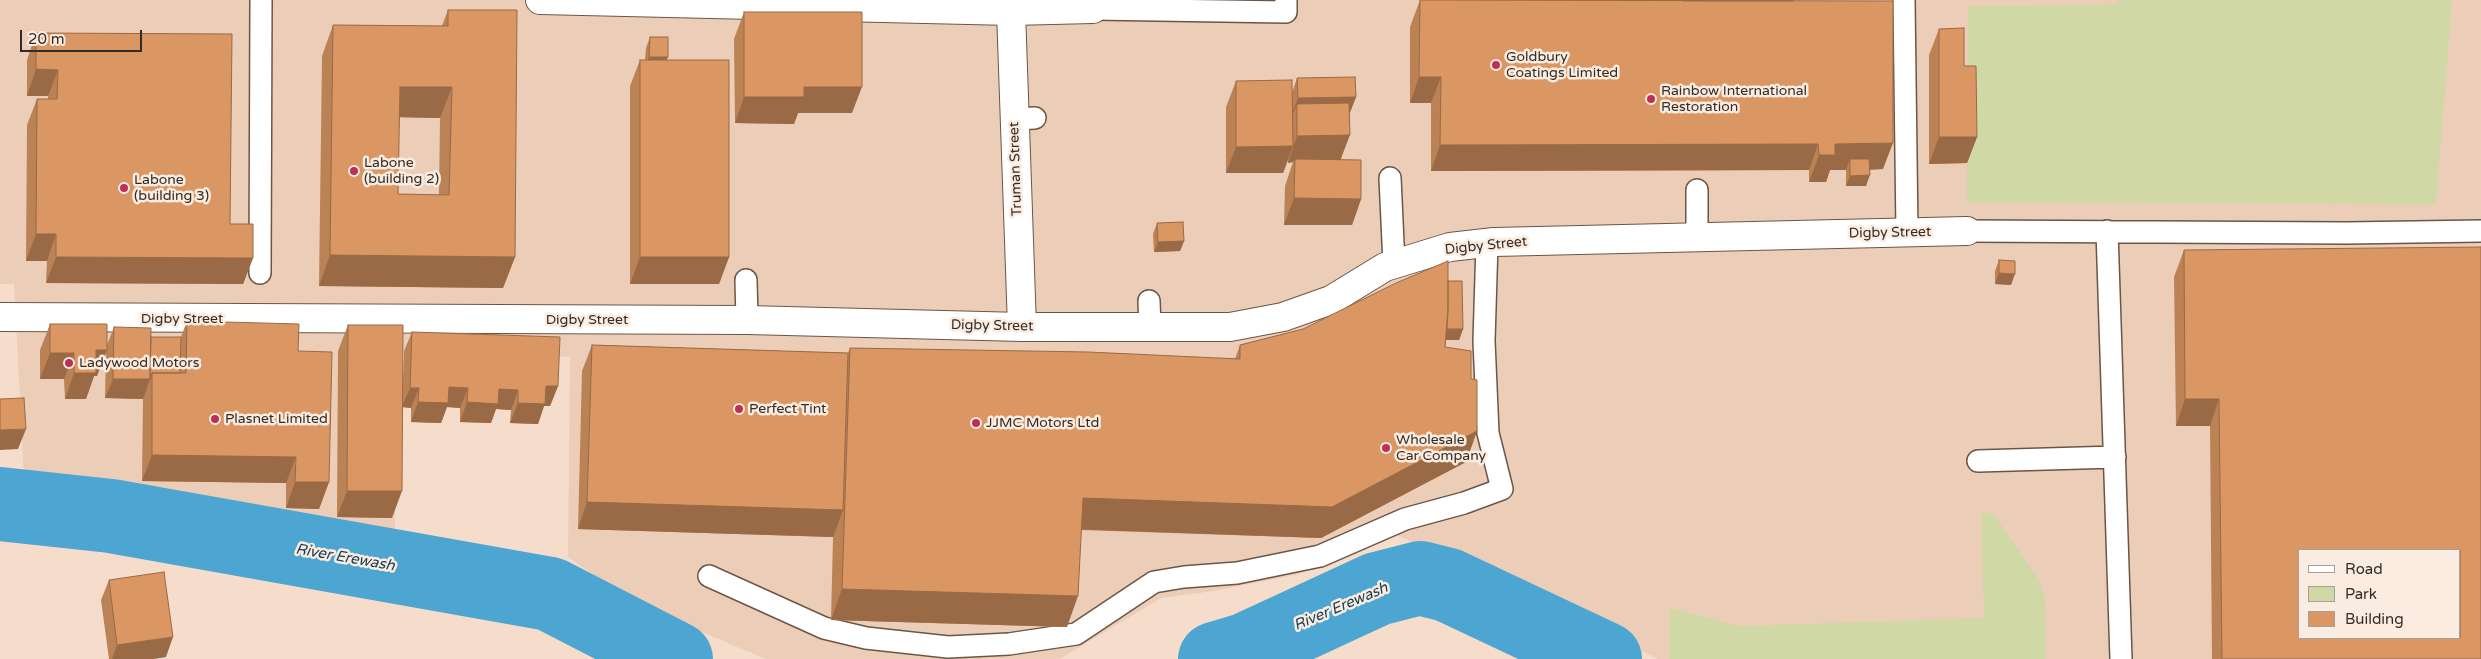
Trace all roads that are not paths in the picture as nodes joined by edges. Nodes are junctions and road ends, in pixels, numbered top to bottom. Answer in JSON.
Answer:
{"nodes":[{"id":1,"x":261,"y":0,"type":"edge"},
{"id":2,"x":540,"y":0,"type":"edge"},
{"id":3,"x":1286,"y":0,"type":"edge"},
{"id":4,"x":1904,"y":0,"type":"edge"},
{"id":5,"x":663,"y":1,"type":"edge"},
{"id":6,"x":1093,"y":9,"type":"joint"},
{"id":7,"x":1011,"y":11,"type":"junction"},
{"id":8,"x":1390,"y":178,"type":"dead end"},
{"id":9,"x":1697,"y":190,"type":"dead end"},
{"id":10,"x":2107,"y":231,"type":"junction"},
{"id":11,"x":2481,"y":231,"type":"edge"},
{"id":12,"x":1967,"y":232,"type":"joint"},
{"id":13,"x":1907,"y":233,"type":"junction"},
{"id":14,"x":1698,"y":237,"type":"junction"},
{"id":15,"x":1487,"y":243,"type":"junction"},
{"id":16,"x":1394,"y":264,"type":"junction"},
{"id":17,"x":260,"y":273,"type":"dead end"},
{"id":18,"x":746,"y":280,"type":"dead end"},
{"id":19,"x":0,"y":318,"type":"edge"},
{"id":20,"x":747,"y":320,"type":"junction"},
{"id":21,"x":1022,"y":327,"type":"junction"},
{"id":22,"x":2115,"y":457,"type":"junction"},
{"id":23,"x":1978,"y":461,"type":"dead end"},
{"id":24,"x":708,"y":576,"type":"dead end"},
{"id":25,"x":2121,"y":659,"type":"edge"}],
"edges":[{"from":1,"to":17,"type":"lane"},
{"from":2,"to":5,"type":"street"},
{"from":3,"to":6,"type":"lane"},
{"from":4,"to":13,"type":"lane"},
{"from":5,"to":7,"type":"street"},
{"from":6,"to":7,"type":"street"},
{"from":7,"to":21,"type":"street","name":"Truman Street"},
{"from":8,"to":16,"type":"lane"},
{"from":9,"to":14,"type":"lane"},
{"from":10,"to":11,"type":"lane"},
{"from":10,"to":12,"type":"lane"},
{"from":10,"to":22,"type":"lane"},
{"from":12,"to":13,"type":"street","name":"Digby Street"},
{"from":13,"to":14,"type":"street","name":"Digby Street"},
{"from":14,"to":15,"type":"street","name":"Digby Street"},
{"from":15,"to":16,"type":"street","name":"Digby Street"},
{"from":15,"to":24,"type":"lane"},
{"from":16,"to":21,"type":"street","name":"Digby Street"},
{"from":18,"to":20,"type":"lane"},
{"from":19,"to":20,"type":"street","name":"Digby Street"},
{"from":20,"to":21,"type":"street","name":"Digby Street"},
{"from":22,"to":23,"type":"lane"},
{"from":22,"to":25,"type":"lane"}]}
